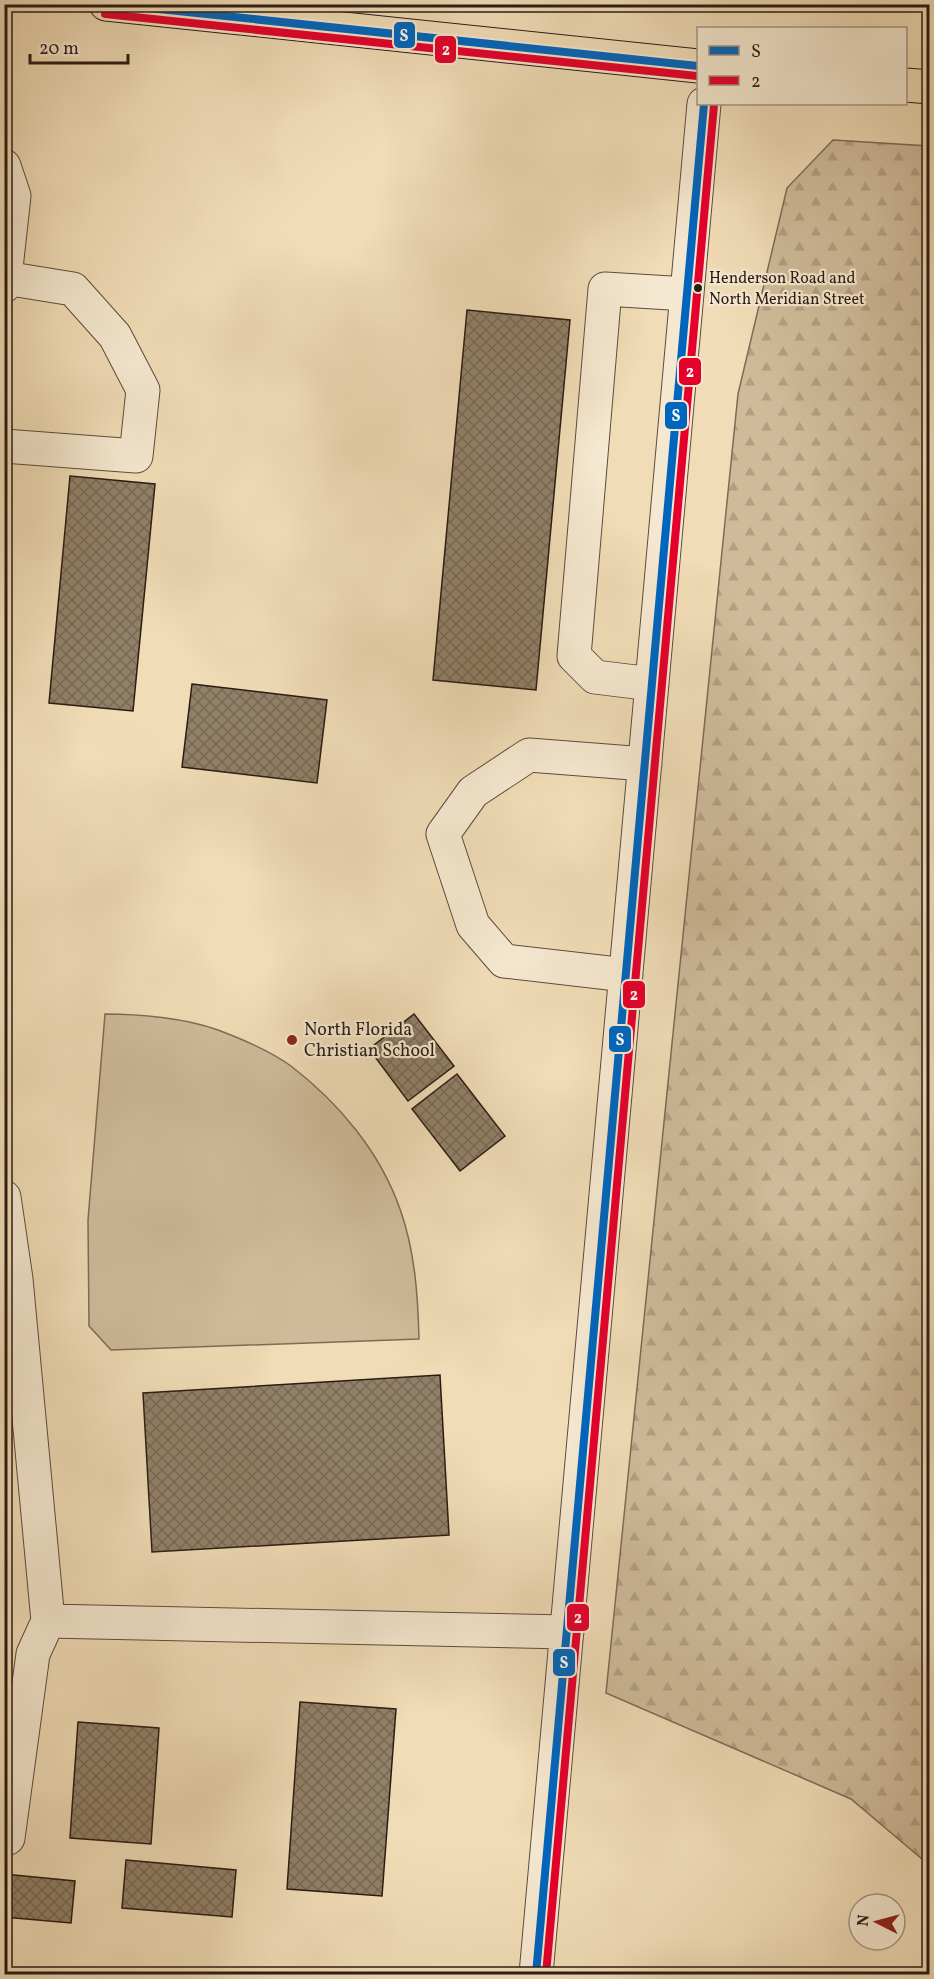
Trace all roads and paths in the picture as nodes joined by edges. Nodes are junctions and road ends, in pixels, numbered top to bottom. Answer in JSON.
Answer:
{"nodes":[{"id":1,"x":106,"y":4,"type":"edge"},
{"id":2,"x":697,"y":66,"type":"edge"},
{"id":3,"x":907,"y":85,"type":"edge"},
{"id":4,"x":930,"y":87,"type":"edge"},
{"id":5,"x":704,"y":105,"type":"edge"},
{"id":6,"x":4,"y":166,"type":"edge"},
{"id":7,"x":5,"y":282,"type":"edge"},
{"id":8,"x":687,"y":294,"type":"junction"},
{"id":9,"x":4,"y":446,"type":"edge"},
{"id":10,"x":652,"y":684,"type":"junction"},
{"id":11,"x":645,"y":764,"type":"junction"},
{"id":12,"x":626,"y":975,"type":"junction"},
{"id":13,"x":4,"y":1197,"type":"edge"},
{"id":14,"x":48,"y":1621,"type":"junction"},
{"id":15,"x":567,"y":1632,"type":"junction"},
{"id":16,"x":8,"y":1838,"type":"dead end"},
{"id":17,"x":536,"y":1974,"type":"edge"}],
"edges":[{"from":1,"to":2,"type":"main road"},
{"from":3,"to":4,"type":"main road"},
{"from":5,"to":8,"type":"street"},
{"from":6,"to":7,"type":"street"},
{"from":7,"to":9,"type":"street"},
{"from":8,"to":10,"type":"street"},
{"from":8,"to":10,"type":"street"},
{"from":10,"to":11,"type":"street"},
{"from":11,"to":12,"type":"street"},
{"from":11,"to":12,"type":"street"},
{"from":12,"to":15,"type":"street"},
{"from":13,"to":14,"type":"street"},
{"from":14,"to":15,"type":"street"},
{"from":14,"to":16,"type":"street"},
{"from":15,"to":17,"type":"street"}]}
